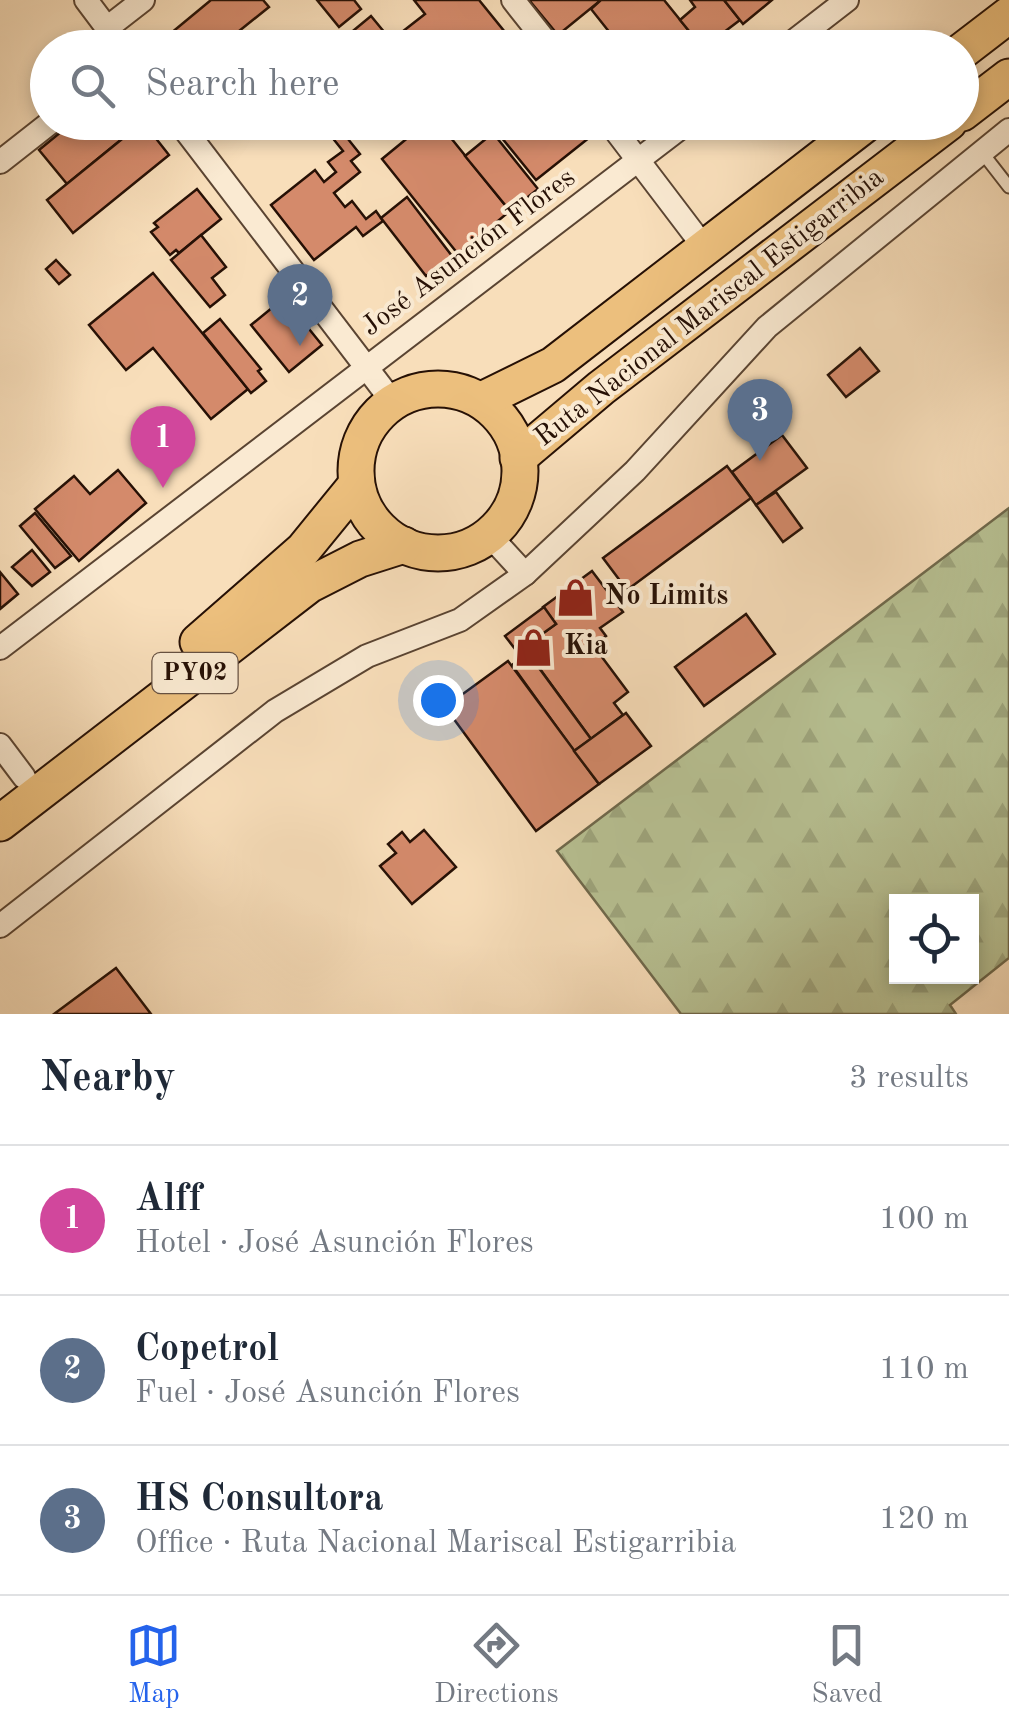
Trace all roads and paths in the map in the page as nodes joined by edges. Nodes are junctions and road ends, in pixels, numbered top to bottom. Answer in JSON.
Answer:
{"nodes":[{"id":1,"x":86,"y":0,"type":"edge"},
{"id":2,"x":144,"y":0,"type":"edge"},
{"id":3,"x":514,"y":0,"type":"edge"},
{"id":4,"x":847,"y":0,"type":"edge"},
{"id":5,"x":1004,"y":0,"type":"edge"},
{"id":6,"x":1009,"y":6,"type":"edge"},
{"id":7,"x":1009,"y":15,"type":"edge"},
{"id":8,"x":106,"y":28,"type":"joint"},
{"id":9,"x":536,"y":30,"type":"edge"},
{"id":10,"x":808,"y":30,"type":"edge"},
{"id":11,"x":979,"y":38,"type":"edge"},
{"id":12,"x":1009,"y":77,"type":"edge"},
{"id":13,"x":979,"y":100,"type":"edge"},
{"id":14,"x":1009,"y":130,"type":"edge"},
{"id":15,"x":30,"y":138,"type":"edge"},
{"id":16,"x":193,"y":140,"type":"edge"},
{"id":17,"x":623,"y":140,"type":"edge"},
{"id":18,"x":665,"y":140,"type":"edge"},
{"id":19,"x":844,"y":140,"type":"edge"},
{"id":20,"x":925,"y":140,"type":"edge"},
{"id":21,"x":982,"y":150,"type":"junction"},
{"id":22,"x":639,"y":160,"type":"junction"},
{"id":23,"x":0,"y":162,"type":"edge"},
{"id":24,"x":1009,"y":187,"type":"edge"},
{"id":25,"x":704,"y":247,"type":"junction"},
{"id":26,"x":367,"y":368,"type":"junction"},
{"id":27,"x":482,"y":400,"type":"junction"},
{"id":28,"x":392,"y":401,"type":"junction"},
{"id":29,"x":518,"y":458,"type":"junction"},
{"id":30,"x":356,"y":484,"type":"junction"},
{"id":31,"x":490,"y":536,"type":"junction"},
{"id":32,"x":404,"y":544,"type":"junction"},
{"id":33,"x":525,"y":574,"type":"junction"},
{"id":34,"x":0,"y":648,"type":"edge"},
{"id":35,"x":0,"y":746,"type":"edge"},
{"id":36,"x":12,"y":786,"type":"edge"},
{"id":37,"x":0,"y":824,"type":"edge"},
{"id":38,"x":0,"y":926,"type":"edge"}],
"edges":[{"from":1,"to":8,"type":"street"},
{"from":2,"to":8,"type":"street"},
{"from":3,"to":9,"type":"street"},
{"from":4,"to":10,"type":"street"},
{"from":5,"to":6,"type":"street"},
{"from":7,"to":11,"type":"highway"},
{"from":12,"to":13,"type":"highway"},
{"from":14,"to":21,"type":"street"},
{"from":15,"to":23,"type":"street"},
{"from":16,"to":26,"type":"street"},
{"from":17,"to":22,"type":"street"},
{"from":18,"to":22,"type":"street","name":"José Asunción Flores"},
{"from":19,"to":25,"type":"highway","name":"Ruta Nacional Mariscal Estigarribia"},
{"from":20,"to":29,"type":"highway","name":"Ruta Nacional Mariscal Estigarribia"},
{"from":21,"to":24,"type":"lane"},
{"from":21,"to":33,"type":"street"},
{"from":22,"to":25,"type":"street"},
{"from":22,"to":26,"type":"street","name":"José Asunción Flores"},
{"from":25,"to":27,"type":"highway","name":"Ruta Nacional Mariscal Estigarribia"},
{"from":26,"to":28,"type":"street"},
{"from":26,"to":34,"type":"street","name":"José Asunción Flores"},
{"from":27,"to":28,"type":"highway"},
{"from":27,"to":29,"type":"highway"},
{"from":28,"to":30,"type":"highway","number":"PY02"},
{"from":29,"to":31,"type":"highway"},
{"from":30,"to":32,"type":"highway"},
{"from":30,"to":36,"type":"highway","number":"PY02"},
{"from":31,"to":32,"type":"highway"},
{"from":31,"to":33,"type":"street"},
{"from":32,"to":37,"type":"highway","number":"PY02"},
{"from":33,"to":38,"type":"street"},
{"from":35,"to":36,"type":"street"}]}
